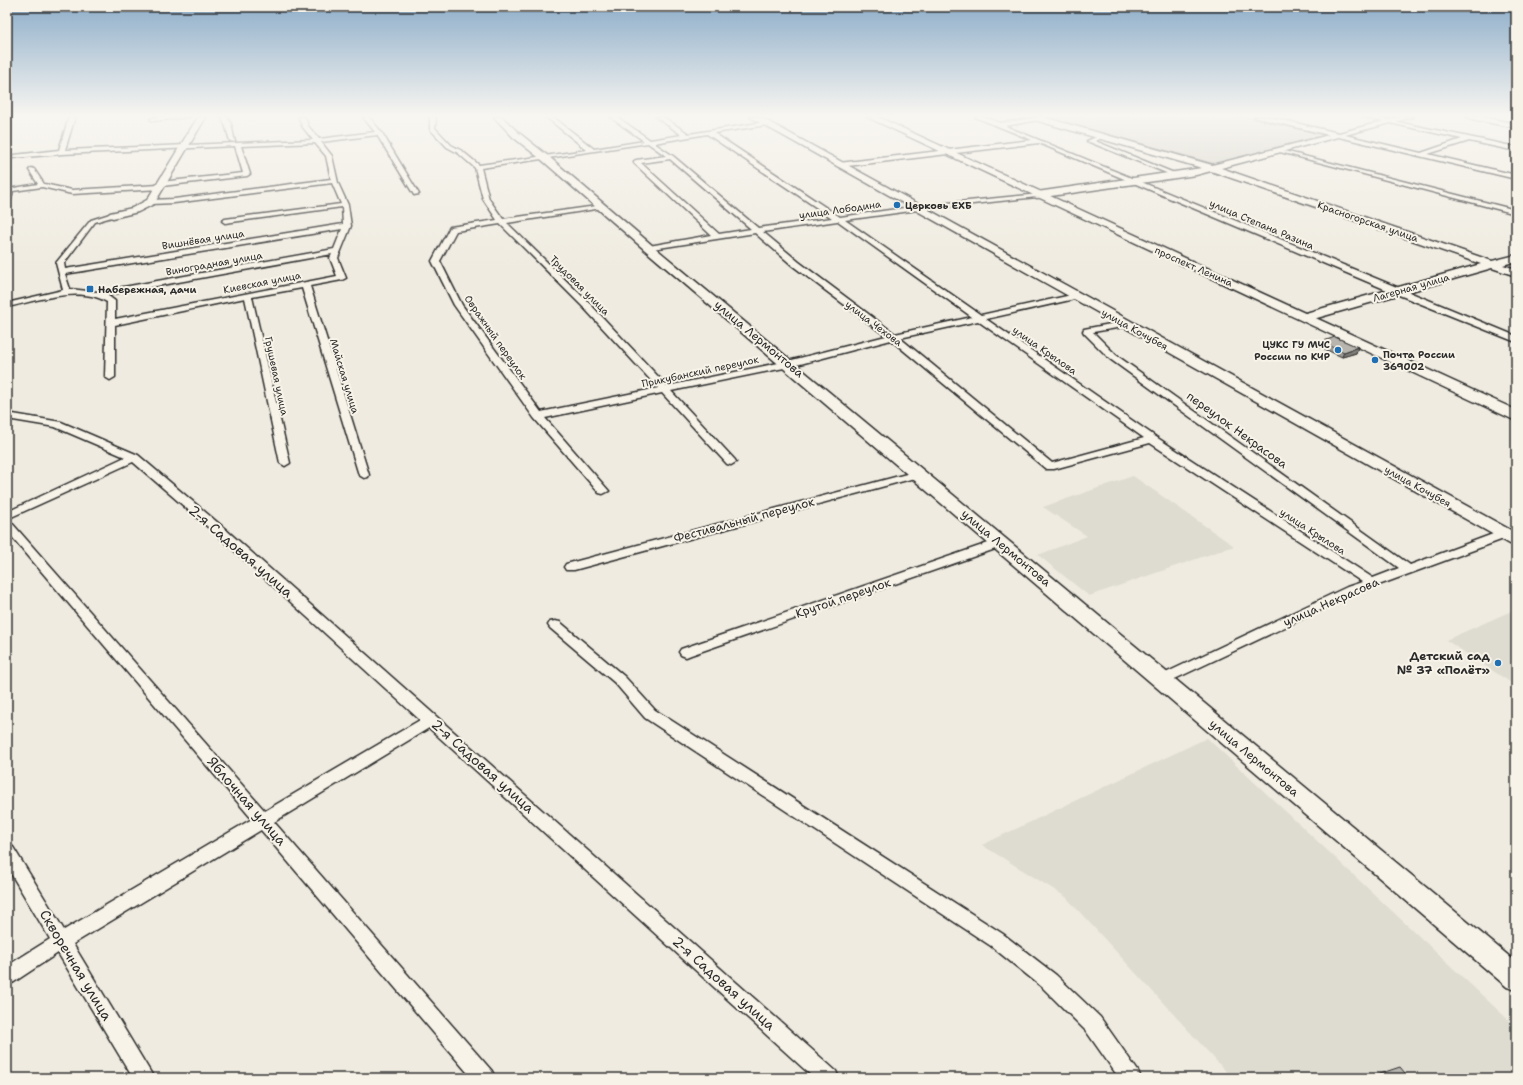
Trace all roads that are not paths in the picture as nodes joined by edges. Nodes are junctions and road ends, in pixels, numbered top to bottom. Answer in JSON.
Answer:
{"nodes":[{"id":1,"x":171,"y":168,"type":"edge"},
{"id":2,"x":245,"y":168,"type":"edge"},
{"id":3,"x":331,"y":168,"type":"edge"},
{"id":4,"x":400,"y":168,"type":"edge"},
{"id":5,"x":478,"y":168,"type":"edge"},
{"id":6,"x":556,"y":168,"type":"edge"},
{"id":7,"x":642,"y":168,"type":"edge"},
{"id":8,"x":685,"y":168,"type":"edge"},
{"id":9,"x":761,"y":168,"type":"edge"},
{"id":10,"x":844,"y":168,"type":"edge"},
{"id":11,"x":979,"y":168,"type":"edge"},
{"id":12,"x":1103,"y":168,"type":"edge"},
{"id":13,"x":1157,"y":168,"type":"edge"},
{"id":14,"x":1212,"y":168,"type":"joint"},
{"id":15,"x":1346,"y":168,"type":"edge"},
{"id":16,"x":1476,"y":168,"type":"edge"},
{"id":17,"x":32,"y":170,"type":"dead end"},
{"id":18,"x":1176,"y":175,"type":"junction"},
{"id":19,"x":1516,"y":177,"type":"edge"},
{"id":20,"x":334,"y":181,"type":"junction"},
{"id":21,"x":1134,"y":181,"type":"junction"},
{"id":22,"x":42,"y":185,"type":"junction"},
{"id":23,"x":161,"y":186,"type":"junction"},
{"id":24,"x":416,"y":194,"type":"dead end"},
{"id":25,"x":1037,"y":195,"type":"junction"},
{"id":26,"x":151,"y":202,"type":"junction"},
{"id":27,"x":7,"y":203,"type":"edge"},
{"id":28,"x":345,"y":205,"type":"junction"},
{"id":29,"x":602,"y":206,"type":"junction"},
{"id":30,"x":918,"y":208,"type":"junction"},
{"id":31,"x":1516,"y":212,"type":"edge"},
{"id":32,"x":113,"y":215,"type":"joint"},
{"id":33,"x":840,"y":220,"type":"junction"},
{"id":34,"x":225,"y":221,"type":"dead end"},
{"id":35,"x":500,"y":221,"type":"junction"},
{"id":36,"x":347,"y":226,"type":"junction"},
{"id":37,"x":758,"y":230,"type":"junction"},
{"id":38,"x":718,"y":236,"type":"junction"},
{"id":39,"x":649,"y":248,"type":"junction"},
{"id":40,"x":336,"y":251,"type":"junction"},
{"id":41,"x":1516,"y":258,"type":"edge"},
{"id":42,"x":1493,"y":264,"type":"junction"},
{"id":43,"x":61,"y":272,"type":"junction"},
{"id":44,"x":1516,"y":272,"type":"edge"},
{"id":45,"x":305,"y":284,"type":"junction"},
{"id":46,"x":67,"y":291,"type":"junction"},
{"id":47,"x":1397,"y":291,"type":"junction"},
{"id":48,"x":94,"y":295,"type":"junction"},
{"id":49,"x":248,"y":295,"type":"junction"},
{"id":50,"x":1076,"y":296,"type":"junction"},
{"id":51,"x":7,"y":305,"type":"edge"},
{"id":52,"x":1306,"y":317,"type":"junction"},
{"id":53,"x":981,"y":318,"type":"junction"},
{"id":54,"x":110,"y":323,"type":"junction"},
{"id":55,"x":1126,"y":324,"type":"junction"},
{"id":56,"x":893,"y":337,"type":"junction"},
{"id":57,"x":1516,"y":339,"type":"edge"},
{"id":58,"x":788,"y":364,"type":"junction"},
{"id":59,"x":110,"y":378,"type":"dead end"},
{"id":60,"x":664,"y":390,"type":"junction"},
{"id":61,"x":7,"y":416,"type":"edge"},
{"id":62,"x":538,"y":416,"type":"junction"},
{"id":63,"x":1516,"y":416,"type":"edge"},
{"id":64,"x":1152,"y":439,"type":"junction"},
{"id":65,"x":134,"y":457,"type":"junction"},
{"id":66,"x":731,"y":462,"type":"dead end"},
{"id":67,"x":285,"y":463,"type":"dead end"},
{"id":68,"x":918,"y":474,"type":"junction"},
{"id":69,"x":364,"y":475,"type":"dead end"},
{"id":70,"x":603,"y":491,"type":"dead end"},
{"id":71,"x":7,"y":516,"type":"edge"},
{"id":72,"x":7,"y":524,"type":"edge"},
{"id":73,"x":1504,"y":534,"type":"junction"},
{"id":74,"x":1516,"y":540,"type":"edge"},
{"id":75,"x":1000,"y":543,"type":"junction"},
{"id":76,"x":570,"y":567,"type":"dead end"},
{"id":77,"x":1408,"y":569,"type":"junction"},
{"id":78,"x":1372,"y":583,"type":"junction"},
{"id":79,"x":554,"y":625,"type":"dead end"},
{"id":80,"x":686,"y":652,"type":"dead end"},
{"id":81,"x":1162,"y":680,"type":"junction"},
{"id":82,"x":431,"y":720,"type":"junction"},
{"id":83,"x":264,"y":820,"type":"junction"},
{"id":84,"x":7,"y":852,"type":"edge"},
{"id":85,"x":61,"y":942,"type":"junction"},
{"id":86,"x":7,"y":976,"type":"edge"},
{"id":87,"x":1516,"y":978,"type":"edge"},
{"id":88,"x":144,"y":1078,"type":"edge"},
{"id":89,"x":485,"y":1078,"type":"edge"},
{"id":90,"x":829,"y":1078,"type":"edge"},
{"id":91,"x":1131,"y":1078,"type":"edge"}],
"edges":[{"from":1,"to":23,"type":"street"},
{"from":2,"to":23,"type":"street"},
{"from":3,"to":20,"type":"street"},
{"from":4,"to":24,"type":"street"},
{"from":5,"to":35,"type":"street","name":"Трудовая улица"},
{"from":6,"to":29,"type":"street","name":"улица Лермонтова"},
{"from":7,"to":38,"type":"street"},
{"from":8,"to":37,"type":"street","name":"улица Чехова"},
{"from":9,"to":33,"type":"street","name":"улица Крылова"},
{"from":10,"to":30,"type":"street","name":"улица Кочубея"},
{"from":11,"to":25,"type":"main road","name":"проспект Ленина"},
{"from":12,"to":21,"type":"street","name":"улица Степана Разина"},
{"from":13,"to":18,"type":"street"},
{"from":14,"to":18,"type":"street","name":"улица Лободина"},
{"from":14,"to":42,"type":"street","name":"Красногорская улица"},
{"from":15,"to":31,"type":"street"},
{"from":16,"to":19,"type":"street"},
{"from":17,"to":22,"type":"street"},
{"from":18,"to":21,"type":"street","name":"улица Лободина"},
{"from":20,"to":26,"type":"street"},
{"from":20,"to":28,"type":"street"},
{"from":21,"to":25,"type":"street","name":"улица Лободина"},
{"from":21,"to":47,"type":"street","name":"улица Степана Разина"},
{"from":22,"to":23,"type":"street"},
{"from":22,"to":27,"type":"street"},
{"from":23,"to":26,"type":"street"},
{"from":25,"to":30,"type":"street","name":"улица Лободина"},
{"from":25,"to":52,"type":"main road","name":"проспект Ленина"},
{"from":26,"to":32,"type":"street"},
{"from":28,"to":34,"type":"street"},
{"from":28,"to":36,"type":"street"},
{"from":29,"to":35,"type":"street","name":"Овражный переулок"},
{"from":29,"to":39,"type":"street","name":"улица Лермонтова"},
{"from":30,"to":33,"type":"street","name":"улица Лободина"},
{"from":30,"to":50,"type":"street","name":"улица Кочубея"},
{"from":32,"to":43,"type":"street"},
{"from":33,"to":37,"type":"street","name":"улица Лободина"},
{"from":33,"to":53,"type":"street","name":"улица Крылова"},
{"from":35,"to":60,"type":"street","name":"Трудовая улица"},
{"from":35,"to":62,"type":"street","name":"Овражный переулок"},
{"from":36,"to":40,"type":"street"},
{"from":36,"to":43,"type":"street","name":"Вишнёвая улица"},
{"from":37,"to":38,"type":"street","name":"улица Лободина"},
{"from":37,"to":56,"type":"street","name":"улица Чехова"},
{"from":38,"to":39,"type":"street","name":"улица Лободина"},
{"from":39,"to":58,"type":"street","name":"улица Лермонтова"},
{"from":40,"to":45,"type":"street","name":"Киевская улица"},
{"from":40,"to":48,"type":"street","name":"Виноградная улица"},
{"from":41,"to":42,"type":"street","name":"Лагерная улица"},
{"from":42,"to":44,"type":"street","name":"Красногорская улица"},
{"from":42,"to":47,"type":"street","name":"Лагерная улица"},
{"from":43,"to":46,"type":"street"},
{"from":45,"to":49,"type":"street","name":"Киевская улица"},
{"from":45,"to":69,"type":"street","name":"Майская улица"},
{"from":46,"to":48,"type":"street"},
{"from":46,"to":51,"type":"street"},
{"from":47,"to":52,"type":"street","name":"Лагерная улица"},
{"from":47,"to":57,"type":"street","name":"улица Степана Разина"},
{"from":48,"to":54,"type":"street"},
{"from":49,"to":54,"type":"street","name":"Киевская улица"},
{"from":49,"to":67,"type":"street","name":"Грушевая улица"},
{"from":50,"to":53,"type":"street","name":"Прикубанский переулок"},
{"from":50,"to":55,"type":"street","name":"улица Кочубея"},
{"from":52,"to":63,"type":"main road","name":"проспект Ленина"},
{"from":53,"to":56,"type":"street","name":"Прикубанский переулок"},
{"from":53,"to":64,"type":"street","name":"улица Крылова"},
{"from":54,"to":59,"type":"street"},
{"from":55,"to":73,"type":"street","name":"улица Кочубея"},
{"from":55,"to":77,"type":"street","name":"переулок Некрасова"},
{"from":56,"to":58,"type":"street","name":"Прикубанский переулок"},
{"from":56,"to":64,"type":"street","name":"улица Чехова"},
{"from":58,"to":60,"type":"street","name":"Прикубанский переулок"},
{"from":58,"to":68,"type":"street","name":"улица Лермонтова"},
{"from":60,"to":62,"type":"street","name":"Прикубанский переулок"},
{"from":60,"to":66,"type":"street","name":"Трудовая улица"},
{"from":61,"to":65,"type":"street","name":"2-я Садовая улица"},
{"from":62,"to":70,"type":"street","name":"Овражный переулок"},
{"from":64,"to":78,"type":"street","name":"улица Крылова"},
{"from":65,"to":71,"type":"street"},
{"from":65,"to":82,"type":"street","name":"2-я Садовая улица"},
{"from":68,"to":75,"type":"street","name":"улица Лермонтова"},
{"from":68,"to":76,"type":"street","name":"Фестивальный переулок"},
{"from":72,"to":83,"type":"street","name":"Яблочная улица"},
{"from":73,"to":74,"type":"street","name":"улица Кочубея"},
{"from":73,"to":77,"type":"street","name":"улица Некрасова"},
{"from":75,"to":80,"type":"street","name":"Крутой переулок"},
{"from":75,"to":81,"type":"street","name":"улица Лермонтова"},
{"from":77,"to":78,"type":"street","name":"улица Некрасова"},
{"from":78,"to":81,"type":"street","name":"улица Некрасова"},
{"from":79,"to":91,"type":"street"},
{"from":81,"to":87,"type":"street","name":"улица Лермонтова"},
{"from":82,"to":83,"type":"street"},
{"from":82,"to":90,"type":"street","name":"2-я Садовая улица"},
{"from":83,"to":85,"type":"street"},
{"from":83,"to":89,"type":"street","name":"Яблочная улица"},
{"from":84,"to":85,"type":"street","name":"Скворечная улица"},
{"from":85,"to":86,"type":"street"},
{"from":85,"to":88,"type":"street","name":"Скворечная улица"}]}
